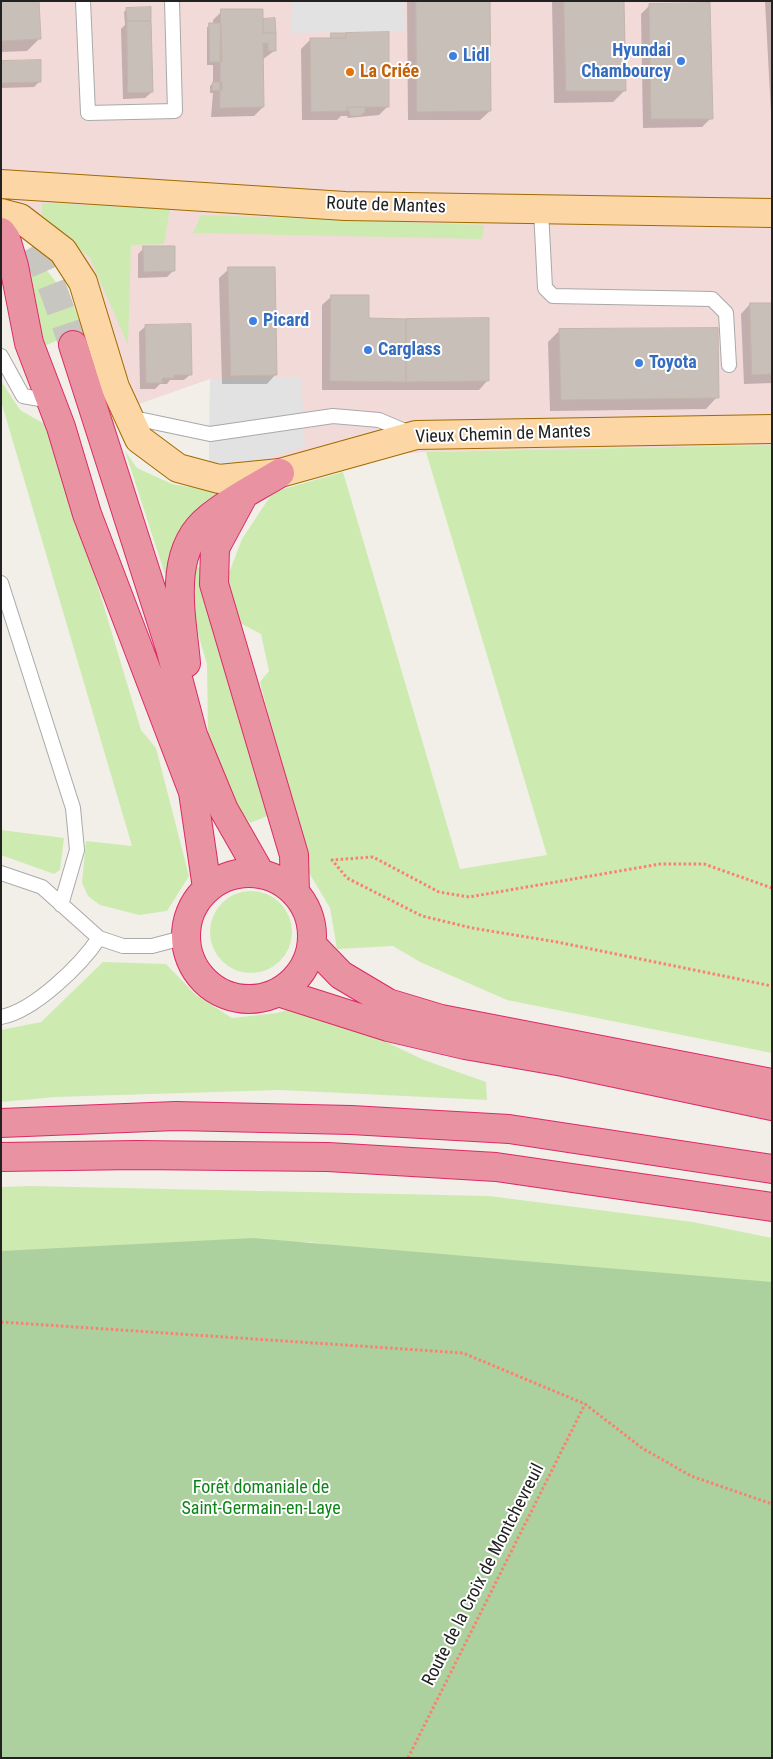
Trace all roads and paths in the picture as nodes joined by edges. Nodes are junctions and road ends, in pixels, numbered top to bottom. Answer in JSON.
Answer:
{"nodes":[{"id":1,"x":83,"y":1,"type":"edge"},
{"id":2,"x":172,"y":1,"type":"edge"},
{"id":3,"x":1,"y":184,"type":"edge"},
{"id":4,"x":541,"y":210,"type":"junction"},
{"id":5,"x":1,"y":213,"type":"edge"},
{"id":6,"x":772,"y":213,"type":"edge"},
{"id":7,"x":1,"y":232,"type":"edge"},
{"id":8,"x":1,"y":356,"type":"edge"},
{"id":9,"x":729,"y":365,"type":"dead end"},
{"id":10,"x":51,"y":401,"type":"junction"},
{"id":11,"x":128,"y":417,"type":"junction"},
{"id":12,"x":772,"y":429,"type":"edge"},
{"id":13,"x":416,"y":435,"type":"junction"},
{"id":14,"x":280,"y":473,"type":"junction"},
{"id":15,"x":244,"y":496,"type":"junction"},
{"id":16,"x":1,"y":583,"type":"edge"},
{"id":17,"x":190,"y":719,"type":"junction"},
{"id":18,"x":193,"y":792,"type":"junction"},
{"id":19,"x":1,"y":873,"type":"edge"},
{"id":20,"x":260,"y":874,"type":"junction"},
{"id":21,"x":207,"y":888,"type":"junction"},
{"id":22,"x":772,"y":888,"type":"edge"},
{"id":23,"x":295,"y":893,"type":"junction"},
{"id":24,"x":61,"y":905,"type":"junction"},
{"id":25,"x":186,"y":937,"type":"junction"},
{"id":26,"x":99,"y":938,"type":"junction"},
{"id":27,"x":312,"y":946,"type":"junction"},
{"id":28,"x":772,"y":986,"type":"edge"},
{"id":29,"x":278,"y":992,"type":"junction"},
{"id":30,"x":1,"y":1017,"type":"edge"},
{"id":31,"x":772,"y":1083,"type":"edge"},
{"id":32,"x":772,"y":1106,"type":"edge"},
{"id":33,"x":1,"y":1123,"type":"edge"},
{"id":34,"x":1,"y":1157,"type":"edge"},
{"id":35,"x":772,"y":1169,"type":"edge"},
{"id":36,"x":772,"y":1207,"type":"edge"},
{"id":37,"x":1,"y":1322,"type":"edge"},
{"id":38,"x":585,"y":1404,"type":"junction"},
{"id":39,"x":772,"y":1504,"type":"edge"},
{"id":40,"x":408,"y":1758,"type":"edge"}],
"edges":[{"from":1,"to":2,"type":"lane"},
{"from":3,"to":4,"type":"main road","name":"Route de Mantes"},
{"from":4,"to":6,"type":"main road","name":"Route de Mantes"},
{"from":4,"to":9,"type":"lane"},
{"from":5,"to":11,"type":"main road","name":"Vieux Chemin de Mantes"},
{"from":7,"to":10,"type":"highway"},
{"from":8,"to":10,"type":"lane"},
{"from":10,"to":18,"type":"highway"},
{"from":11,"to":13,"type":"lane"},
{"from":11,"to":14,"type":"main road","name":"Vieux Chemin de Mantes"},
{"from":12,"to":13,"type":"main road","name":"Vieux Chemin de Mantes"},
{"from":13,"to":14,"type":"main road","name":"Vieux Chemin de Mantes"},
{"from":14,"to":15,"type":"highway"},
{"from":15,"to":17,"type":"highway"},
{"from":15,"to":23,"type":"highway"},
{"from":16,"to":24,"type":"lane"},
{"from":17,"to":18,"type":"highway"},
{"from":17,"to":20,"type":"highway"},
{"from":18,"to":21,"type":"highway"},
{"from":19,"to":24,"type":"lane"},
{"from":20,"to":21,"type":"highway"},
{"from":20,"to":23,"type":"highway"},
{"from":21,"to":25,"type":"highway"},
{"from":22,"to":28,"type":"path"},
{"from":23,"to":27,"type":"highway"},
{"from":24,"to":26,"type":"lane"},
{"from":25,"to":26,"type":"lane"},
{"from":25,"to":29,"type":"highway"},
{"from":26,"to":30,"type":"lane"},
{"from":27,"to":29,"type":"highway"},
{"from":27,"to":31,"type":"highway"},
{"from":29,"to":32,"type":"highway"},
{"from":33,"to":35,"type":"highway"},
{"from":34,"to":36,"type":"highway"},
{"from":37,"to":38,"type":"path"},
{"from":38,"to":39,"type":"path"},
{"from":38,"to":40,"type":"path","name":"Route de la Croix de Montchevreuil"}]}
